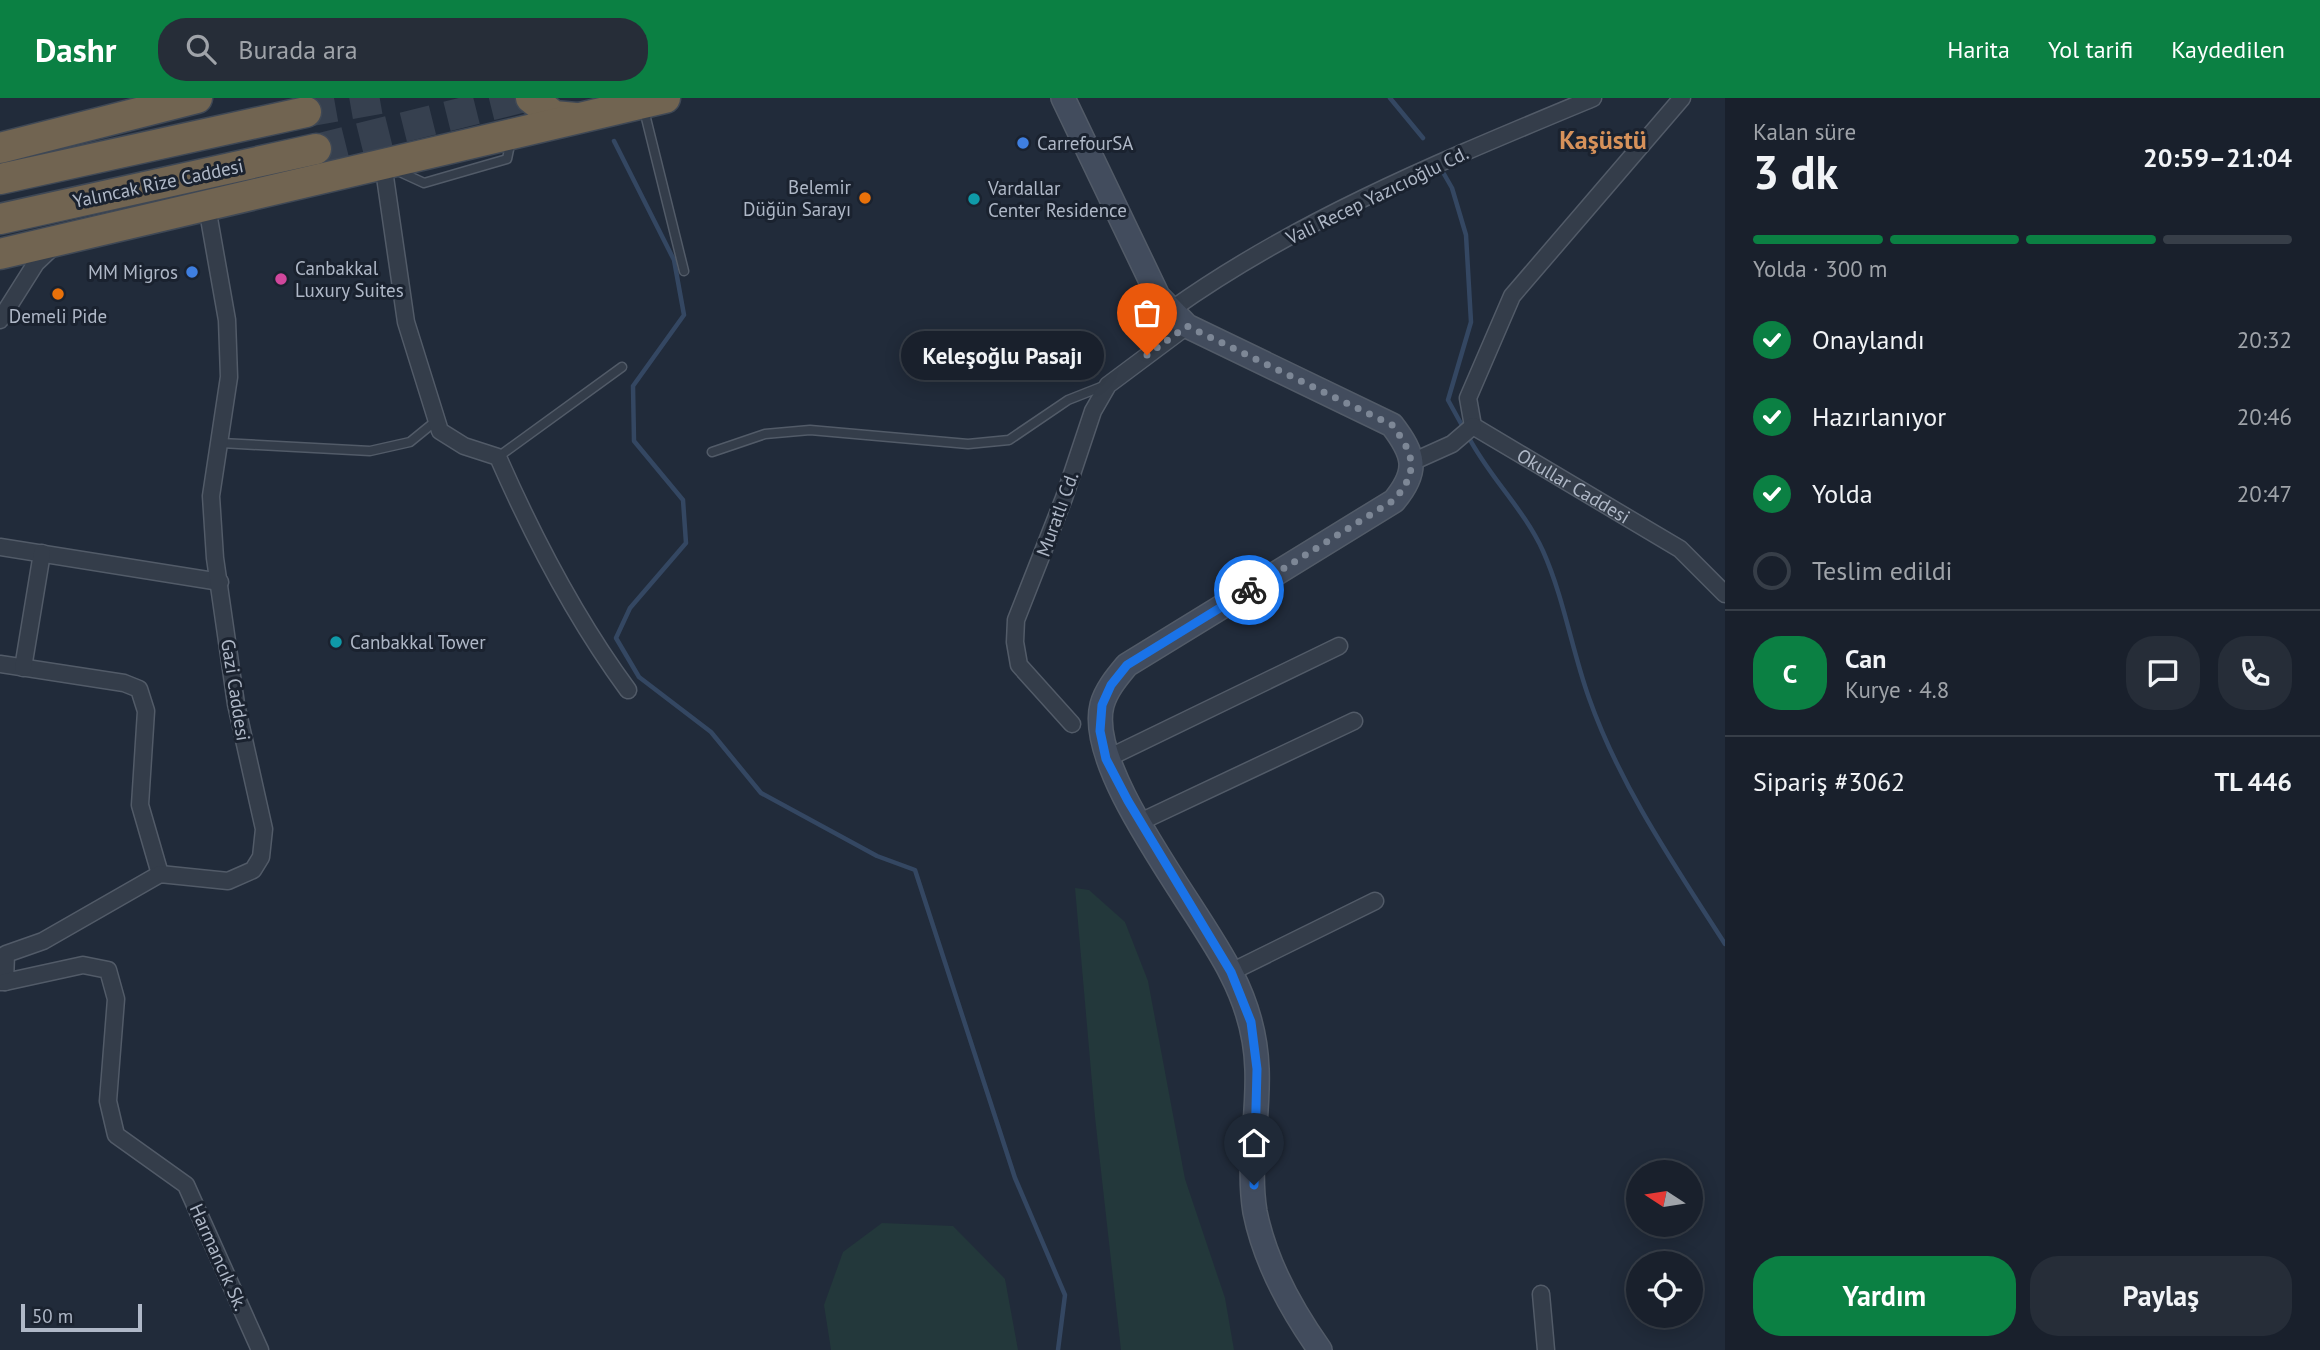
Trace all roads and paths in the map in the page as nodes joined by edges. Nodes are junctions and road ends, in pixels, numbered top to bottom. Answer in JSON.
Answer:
{"nodes":[{"id":1,"x":197,"y":98,"type":"edge"},
{"id":2,"x":531,"y":98,"type":"edge"},
{"id":3,"x":1063,"y":98,"type":"edge"},
{"id":4,"x":1593,"y":98,"type":"edge"},
{"id":5,"x":1682,"y":98,"type":"edge"},
{"id":6,"x":641,"y":100,"type":"edge"},
{"id":7,"x":306,"y":112,"type":"tunnel mouth"},
{"id":8,"x":582,"y":118,"type":"junction"},
{"id":9,"x":44,"y":135,"type":"junction"},
{"id":10,"x":0,"y":141,"type":"edge"},
{"id":11,"x":0,"y":148,"type":"edge"},
{"id":12,"x":316,"y":149,"type":"tunnel mouth"},
{"id":13,"x":383,"y":163,"type":"junction"},
{"id":14,"x":0,"y":179,"type":"edge"},
{"id":15,"x":207,"y":207,"type":"junction"},
{"id":16,"x":0,"y":219,"type":"edge"},
{"id":17,"x":60,"y":240,"type":"junction"},
{"id":18,"x":0,"y":254,"type":"edge"},
{"id":19,"x":684,"y":271,"type":"dead end"},
{"id":20,"x":1172,"y":311,"type":"junction"},
{"id":21,"x":0,"y":320,"type":"edge"},
{"id":22,"x":622,"y":367,"type":"dead end"},
{"id":23,"x":1108,"y":384,"type":"junction"},
{"id":24,"x":437,"y":421,"type":"junction"},
{"id":25,"x":1473,"y":426,"type":"junction"},
{"id":26,"x":221,"y":443,"type":"junction"},
{"id":27,"x":712,"y":452,"type":"dead end"},
{"id":28,"x":498,"y":457,"type":"junction"},
{"id":29,"x":1412,"y":462,"type":"junction"},
{"id":30,"x":0,"y":547,"type":"edge"},
{"id":31,"x":41,"y":553,"type":"junction"},
{"id":32,"x":220,"y":582,"type":"junction"},
{"id":33,"x":1725,"y":594,"type":"edge"},
{"id":34,"x":1339,"y":646,"type":"dead end"},
{"id":35,"x":0,"y":664,"type":"edge"},
{"id":36,"x":23,"y":668,"type":"junction"},
{"id":37,"x":628,"y":690,"type":"dead end"},
{"id":38,"x":1354,"y":721,"type":"dead end"},
{"id":39,"x":1072,"y":724,"type":"dead end"},
{"id":40,"x":1106,"y":759,"type":"junction"},
{"id":41,"x":1140,"y":822,"type":"junction"},
{"id":42,"x":160,"y":874,"type":"junction"},
{"id":43,"x":1375,"y":901,"type":"dead end"},
{"id":44,"x":3,"y":953,"type":"edge"},
{"id":45,"x":1231,"y":972,"type":"junction"},
{"id":46,"x":2,"y":982,"type":"edge"},
{"id":47,"x":1541,"y":1294,"type":"dead end"},
{"id":48,"x":260,"y":1350,"type":"edge"},
{"id":49,"x":1320,"y":1350,"type":"edge"},
{"id":50,"x":1546,"y":1350,"type":"edge"}],
"edges":[{"from":1,"to":9,"type":"highway"},
{"from":2,"to":8,"type":"highway"},
{"from":3,"to":20,"type":"street"},
{"from":4,"to":20,"type":"street","name":"Vali Recep Yazıcıoğlu Cd."},
{"from":5,"to":25,"type":"street"},
{"from":6,"to":8,"type":"highway"},
{"from":6,"to":19,"type":"lane"},
{"from":7,"to":14,"type":"highway","name":"Yalıncak Rize Caddesi"},
{"from":8,"to":13,"type":"highway"},
{"from":9,"to":10,"type":"lane"},
{"from":9,"to":11,"type":"highway"},
{"from":12,"to":16,"type":"highway","name":"Yalıncak Rize Caddesi"},
{"from":13,"to":15,"type":"highway"},
{"from":13,"to":24,"type":"street"},
{"from":15,"to":17,"type":"highway"},
{"from":15,"to":26,"type":"street","name":"Gazi Caddesi"},
{"from":17,"to":18,"type":"highway"},
{"from":17,"to":21,"type":"street"},
{"from":20,"to":23,"type":"street","name":"Muratlı Cd."},
{"from":20,"to":29,"type":"street"},
{"from":22,"to":28,"type":"lane"},
{"from":23,"to":27,"type":"lane"},
{"from":23,"to":39,"type":"street","name":"Muratlı Cd."},
{"from":24,"to":26,"type":"lane"},
{"from":24,"to":28,"type":"street"},
{"from":25,"to":29,"type":"street"},
{"from":25,"to":33,"type":"street","name":"Okullar Caddesi"},
{"from":26,"to":32,"type":"street","name":"Gazi Caddesi"},
{"from":28,"to":37,"type":"street"},
{"from":29,"to":40,"type":"street"},
{"from":30,"to":31,"type":"street"},
{"from":31,"to":32,"type":"street"},
{"from":31,"to":36,"type":"street"},
{"from":32,"to":42,"type":"street","name":"Gazi Caddesi"},
{"from":34,"to":40,"type":"street"},
{"from":35,"to":36,"type":"street"},
{"from":36,"to":42,"type":"street"},
{"from":38,"to":41,"type":"street"},
{"from":40,"to":41,"type":"street"},
{"from":41,"to":45,"type":"street"},
{"from":42,"to":44,"type":"street"},
{"from":43,"to":45,"type":"street"},
{"from":44,"to":46,"type":"street"},
{"from":45,"to":49,"type":"street"},
{"from":46,"to":48,"type":"street","name":"Harmancık Sk."},
{"from":47,"to":50,"type":"street"}]}
